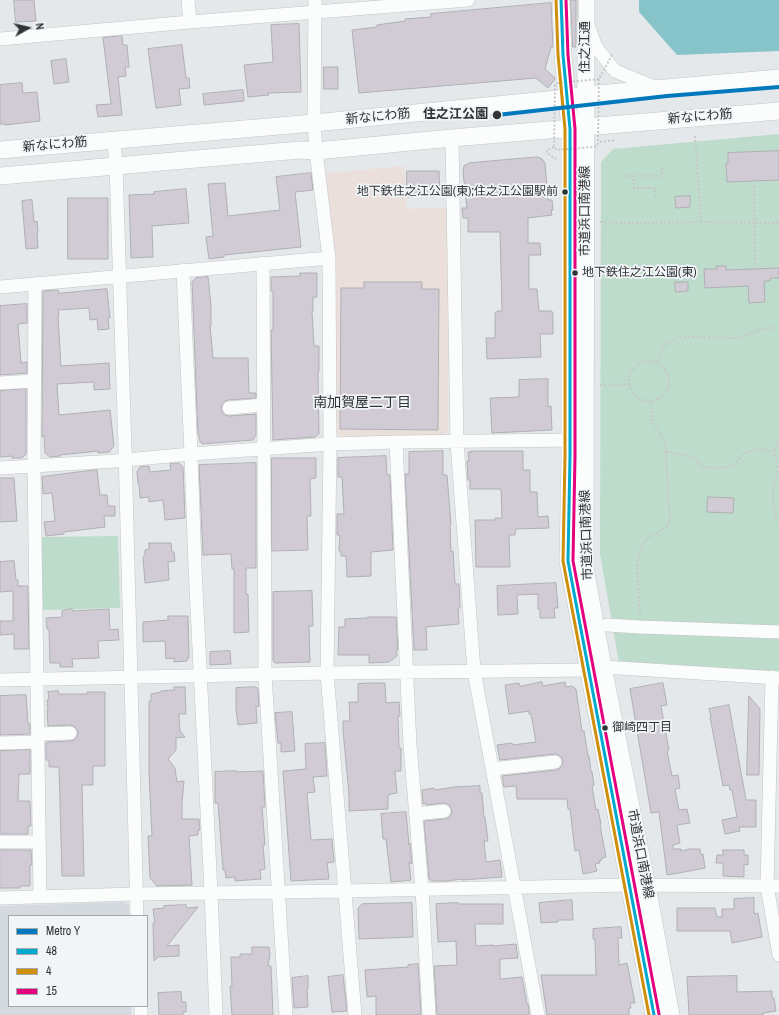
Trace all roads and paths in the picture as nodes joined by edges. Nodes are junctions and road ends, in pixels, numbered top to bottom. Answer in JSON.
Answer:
{"nodes":[{"id":1,"x":188,"y":0,"type":"edge"},
{"id":2,"x":468,"y":0,"type":"edge"},
{"id":3,"x":561,"y":0,"type":"edge"},
{"id":4,"x":586,"y":0,"type":"edge"},
{"id":5,"x":315,"y":6,"type":"edge"},
{"id":6,"x":586,"y":19,"type":"junction"},
{"id":7,"x":190,"y":22,"type":"junction"},
{"id":8,"x":0,"y":39,"type":"edge"},
{"id":9,"x":613,"y":54,"type":"dead end"},
{"id":10,"x":779,"y":78,"type":"edge"},
{"id":11,"x":599,"y":79,"type":"junction"},
{"id":12,"x":658,"y":89,"type":"junction"},
{"id":13,"x":586,"y":95,"type":"junction"},
{"id":14,"x":567,"y":98,"type":"junction"},
{"id":15,"x":779,"y":111,"type":"edge"},
{"id":16,"x":314,"y":123,"type":"junction"},
{"id":17,"x":578,"y":128,"type":"junction"},
{"id":18,"x":695,"y":136,"type":"dead end"},
{"id":19,"x":452,"y":138,"type":"junction"},
{"id":20,"x":114,"y":140,"type":"junction"},
{"id":21,"x":554,"y":147,"type":"junction"},
{"id":22,"x":0,"y":150,"type":"edge"},
{"id":23,"x":316,"y":151,"type":"junction"},
{"id":24,"x":547,"y":153,"type":"dead end"},
{"id":25,"x":116,"y":166,"type":"junction"},
{"id":26,"x":662,"y":168,"type":"dead end"},
{"id":27,"x":0,"y":176,"type":"edge"},
{"id":28,"x":626,"y":176,"type":"dead end"},
{"id":29,"x":634,"y":176,"type":"junction"},
{"id":30,"x":754,"y":186,"type":"dead end"},
{"id":31,"x":655,"y":196,"type":"dead end"},
{"id":32,"x":585,"y":222,"type":"junction"},
{"id":33,"x":701,"y":222,"type":"junction"},
{"id":34,"x":755,"y":223,"type":"junction"},
{"id":35,"x":779,"y":223,"type":"edge"},
{"id":36,"x":329,"y":258,"type":"junction"},
{"id":37,"x":263,"y":263,"type":"junction"},
{"id":38,"x":755,"y":265,"type":"dead end"},
{"id":39,"x":183,"y":270,"type":"junction"},
{"id":40,"x":120,"y":276,"type":"junction"},
{"id":41,"x":35,"y":284,"type":"junction"},
{"id":42,"x":0,"y":287,"type":"edge"},
{"id":43,"x":779,"y":328,"type":"edge"},
{"id":44,"x":656,"y":362,"type":"junction"},
{"id":45,"x":34,"y":380,"type":"junction"},
{"id":46,"x":0,"y":383,"type":"edge"},
{"id":47,"x":629,"y":384,"type":"junction"},
{"id":48,"x":597,"y":385,"type":"dead end"},
{"id":49,"x":651,"y":401,"type":"junction"},
{"id":50,"x":263,"y":405,"type":"junction"},
{"id":51,"x":229,"y":408,"type":"dead end"},
{"id":52,"x":578,"y":440,"type":"junction"},
{"id":53,"x":779,"y":440,"type":"edge"},
{"id":54,"x":396,"y":442,"type":"junction"},
{"id":55,"x":457,"y":442,"type":"junction"},
{"id":56,"x":330,"y":444,"type":"junction"},
{"id":57,"x":263,"y":449,"type":"junction"},
{"id":58,"x":666,"y":451,"type":"junction"},
{"id":59,"x":774,"y":452,"type":"junction"},
{"id":60,"x":192,"y":454,"type":"junction"},
{"id":61,"x":125,"y":460,"type":"junction"},
{"id":62,"x":34,"y":466,"type":"junction"},
{"id":63,"x":0,"y":468,"type":"edge"},
{"id":64,"x":779,"y":524,"type":"edge"},
{"id":65,"x":607,"y":625,"type":"dead end"},
{"id":66,"x":640,"y":627,"type":"junction"},
{"id":67,"x":779,"y":632,"type":"edge"},
{"id":68,"x":596,"y":669,"type":"junction"},
{"id":69,"x":474,"y":671,"type":"junction"},
{"id":70,"x":327,"y":672,"type":"junction"},
{"id":71,"x":407,"y":672,"type":"junction"},
{"id":72,"x":265,"y":675,"type":"junction"},
{"id":73,"x":201,"y":676,"type":"junction"},
{"id":74,"x":131,"y":678,"type":"junction"},
{"id":75,"x":776,"y":678,"type":"edge"},
{"id":76,"x":37,"y":679,"type":"junction"},
{"id":77,"x":0,"y":680,"type":"edge"},
{"id":78,"x":70,"y":733,"type":"dead end"},
{"id":79,"x":38,"y":738,"type":"junction"},
{"id":80,"x":0,"y":743,"type":"edge"},
{"id":81,"x":555,"y":762,"type":"dead end"},
{"id":82,"x":492,"y":769,"type":"junction"},
{"id":83,"x":444,"y":812,"type":"dead end"},
{"id":84,"x":416,"y":814,"type":"junction"},
{"id":85,"x":0,"y":842,"type":"edge"},
{"id":86,"x":39,"y":842,"type":"junction"},
{"id":87,"x":628,"y":885,"type":"junction"},
{"id":88,"x":647,"y":886,"type":"junction"},
{"id":89,"x":773,"y":886,"type":"edge"},
{"id":90,"x":514,"y":888,"type":"junction"},
{"id":91,"x":422,"y":890,"type":"junction"},
{"id":92,"x":345,"y":891,"type":"junction"},
{"id":93,"x":211,"y":892,"type":"junction"},
{"id":94,"x":279,"y":892,"type":"junction"},
{"id":95,"x":136,"y":894,"type":"junction"},
{"id":96,"x":40,"y":897,"type":"junction"},
{"id":97,"x":0,"y":898,"type":"edge"},
{"id":98,"x":137,"y":915,"type":"edge"},
{"id":99,"x":779,"y":955,"type":"edge"},
{"id":100,"x":216,"y":1015,"type":"edge"},
{"id":101,"x":286,"y":1015,"type":"edge"},
{"id":102,"x":355,"y":1015,"type":"edge"},
{"id":103,"x":429,"y":1015,"type":"edge"},
{"id":104,"x":538,"y":1015,"type":"edge"},
{"id":105,"x":654,"y":1015,"type":"edge"},
{"id":106,"x":671,"y":1015,"type":"edge"}],
"edges":[{"from":1,"to":7,"type":"street"},
{"from":2,"to":5,"type":"street"},
{"from":3,"to":14,"type":"main road","name":"住之江通"},
{"from":4,"to":6,"type":"main road","name":"住之江通"},
{"from":5,"to":7,"type":"street"},
{"from":5,"to":16,"type":"street"},
{"from":6,"to":12,"type":"street"},
{"from":6,"to":13,"type":"main road","name":"住之江通"},
{"from":7,"to":8,"type":"street"},
{"from":9,"to":11,"type":"path","bridge":true},
{"from":10,"to":12,"type":"main road","name":"新なにわ筋"},
{"from":11,"to":21,"type":"path","bridge":true},
{"from":11,"to":21,"type":"path","bridge":true},
{"from":12,"to":13,"type":"main road","name":"新なにわ筋"},
{"from":13,"to":14,"type":"main road","name":"新なにわ筋"},
{"from":13,"to":17,"type":"main road","name":"市道浜口南港線"},
{"from":14,"to":16,"type":"main road","name":"新なにわ筋"},
{"from":14,"to":17,"type":"main road","name":"市道浜口南港線"},
{"from":15,"to":17,"type":"main road","name":"新なにわ筋"},
{"from":16,"to":20,"type":"main road","name":"新なにわ筋"},
{"from":16,"to":23,"type":"street"},
{"from":17,"to":19,"type":"main road","name":"新なにわ筋"},
{"from":17,"to":32,"type":"main road","name":"市道浜口南港線"},
{"from":17,"to":52,"type":"main road","name":"市道浜口南港線"},
{"from":18,"to":33,"type":"path"},
{"from":19,"to":23,"type":"main road","name":"新なにわ筋"},
{"from":19,"to":55,"type":"street"},
{"from":20,"to":22,"type":"main road","name":"新なにわ筋"},
{"from":20,"to":25,"type":"street"},
{"from":21,"to":24,"type":"path"},
{"from":23,"to":25,"type":"main road","name":"新なにわ筋"},
{"from":23,"to":36,"type":"street"},
{"from":25,"to":27,"type":"main road","name":"新なにわ筋"},
{"from":25,"to":40,"type":"street"},
{"from":26,"to":29,"type":"path"},
{"from":28,"to":29,"type":"path"},
{"from":29,"to":31,"type":"path"},
{"from":30,"to":34,"type":"path"},
{"from":32,"to":33,"type":"path"},
{"from":32,"to":52,"type":"main road","name":"市道浜口南港線"},
{"from":33,"to":34,"type":"path"},
{"from":34,"to":35,"type":"path"},
{"from":34,"to":38,"type":"path"},
{"from":36,"to":37,"type":"street"},
{"from":36,"to":56,"type":"street"},
{"from":37,"to":39,"type":"street"},
{"from":37,"to":50,"type":"street"},
{"from":39,"to":40,"type":"street"},
{"from":39,"to":60,"type":"street"},
{"from":40,"to":41,"type":"street"},
{"from":40,"to":61,"type":"street"},
{"from":41,"to":42,"type":"street"},
{"from":41,"to":45,"type":"street"},
{"from":43,"to":44,"type":"path"},
{"from":44,"to":47,"type":"path"},
{"from":44,"to":49,"type":"path"},
{"from":45,"to":46,"type":"street"},
{"from":45,"to":62,"type":"street"},
{"from":47,"to":48,"type":"path"},
{"from":47,"to":49,"type":"path"},
{"from":49,"to":58,"type":"path"},
{"from":50,"to":51,"type":"street"},
{"from":50,"to":57,"type":"street"},
{"from":52,"to":55,"type":"street"},
{"from":52,"to":68,"type":"main road","name":"市道浜口南港線"},
{"from":53,"to":59,"type":"path"},
{"from":54,"to":55,"type":"street"},
{"from":54,"to":56,"type":"street"},
{"from":54,"to":71,"type":"street"},
{"from":55,"to":69,"type":"street"},
{"from":56,"to":57,"type":"street"},
{"from":56,"to":70,"type":"street"},
{"from":57,"to":60,"type":"street"},
{"from":57,"to":72,"type":"street"},
{"from":58,"to":59,"type":"path"},
{"from":58,"to":66,"type":"path"},
{"from":59,"to":64,"type":"path"},
{"from":60,"to":61,"type":"street"},
{"from":60,"to":73,"type":"street"},
{"from":61,"to":62,"type":"street"},
{"from":61,"to":74,"type":"street"},
{"from":62,"to":63,"type":"street"},
{"from":62,"to":76,"type":"street"},
{"from":65,"to":66,"type":"street"},
{"from":66,"to":67,"type":"street"},
{"from":68,"to":69,"type":"street"},
{"from":68,"to":75,"type":"street"},
{"from":68,"to":87,"type":"main road","name":"市道浜口南港線"},
{"from":68,"to":88,"type":"main road","name":"市道浜口南港線"},
{"from":69,"to":71,"type":"street"},
{"from":69,"to":82,"type":"street"},
{"from":70,"to":71,"type":"street"},
{"from":70,"to":72,"type":"street"},
{"from":70,"to":92,"type":"street"},
{"from":71,"to":84,"type":"street"},
{"from":72,"to":73,"type":"street"},
{"from":72,"to":94,"type":"street"},
{"from":73,"to":74,"type":"street"},
{"from":73,"to":93,"type":"street"},
{"from":74,"to":76,"type":"street"},
{"from":74,"to":95,"type":"street"},
{"from":75,"to":89,"type":"street"},
{"from":76,"to":77,"type":"street"},
{"from":76,"to":79,"type":"street"},
{"from":78,"to":79,"type":"street"},
{"from":79,"to":80,"type":"street"},
{"from":79,"to":86,"type":"street"},
{"from":81,"to":82,"type":"street"},
{"from":82,"to":90,"type":"street"},
{"from":83,"to":84,"type":"street"},
{"from":84,"to":91,"type":"street"},
{"from":85,"to":86,"type":"street"},
{"from":86,"to":96,"type":"street"},
{"from":87,"to":88,"type":"street"},
{"from":87,"to":90,"type":"street"},
{"from":87,"to":105,"type":"main road","name":"市道浜口南港線"},
{"from":88,"to":89,"type":"street"},
{"from":88,"to":106,"type":"main road","name":"市道浜口南港線"},
{"from":89,"to":99,"type":"street"},
{"from":90,"to":91,"type":"street"},
{"from":90,"to":104,"type":"street"},
{"from":91,"to":92,"type":"street"},
{"from":91,"to":103,"type":"street"},
{"from":92,"to":94,"type":"street"},
{"from":92,"to":102,"type":"street"},
{"from":93,"to":94,"type":"street"},
{"from":93,"to":95,"type":"street"},
{"from":93,"to":100,"type":"street"},
{"from":94,"to":101,"type":"street"},
{"from":95,"to":96,"type":"street"},
{"from":95,"to":98,"type":"street"},
{"from":96,"to":97,"type":"street"}]}
